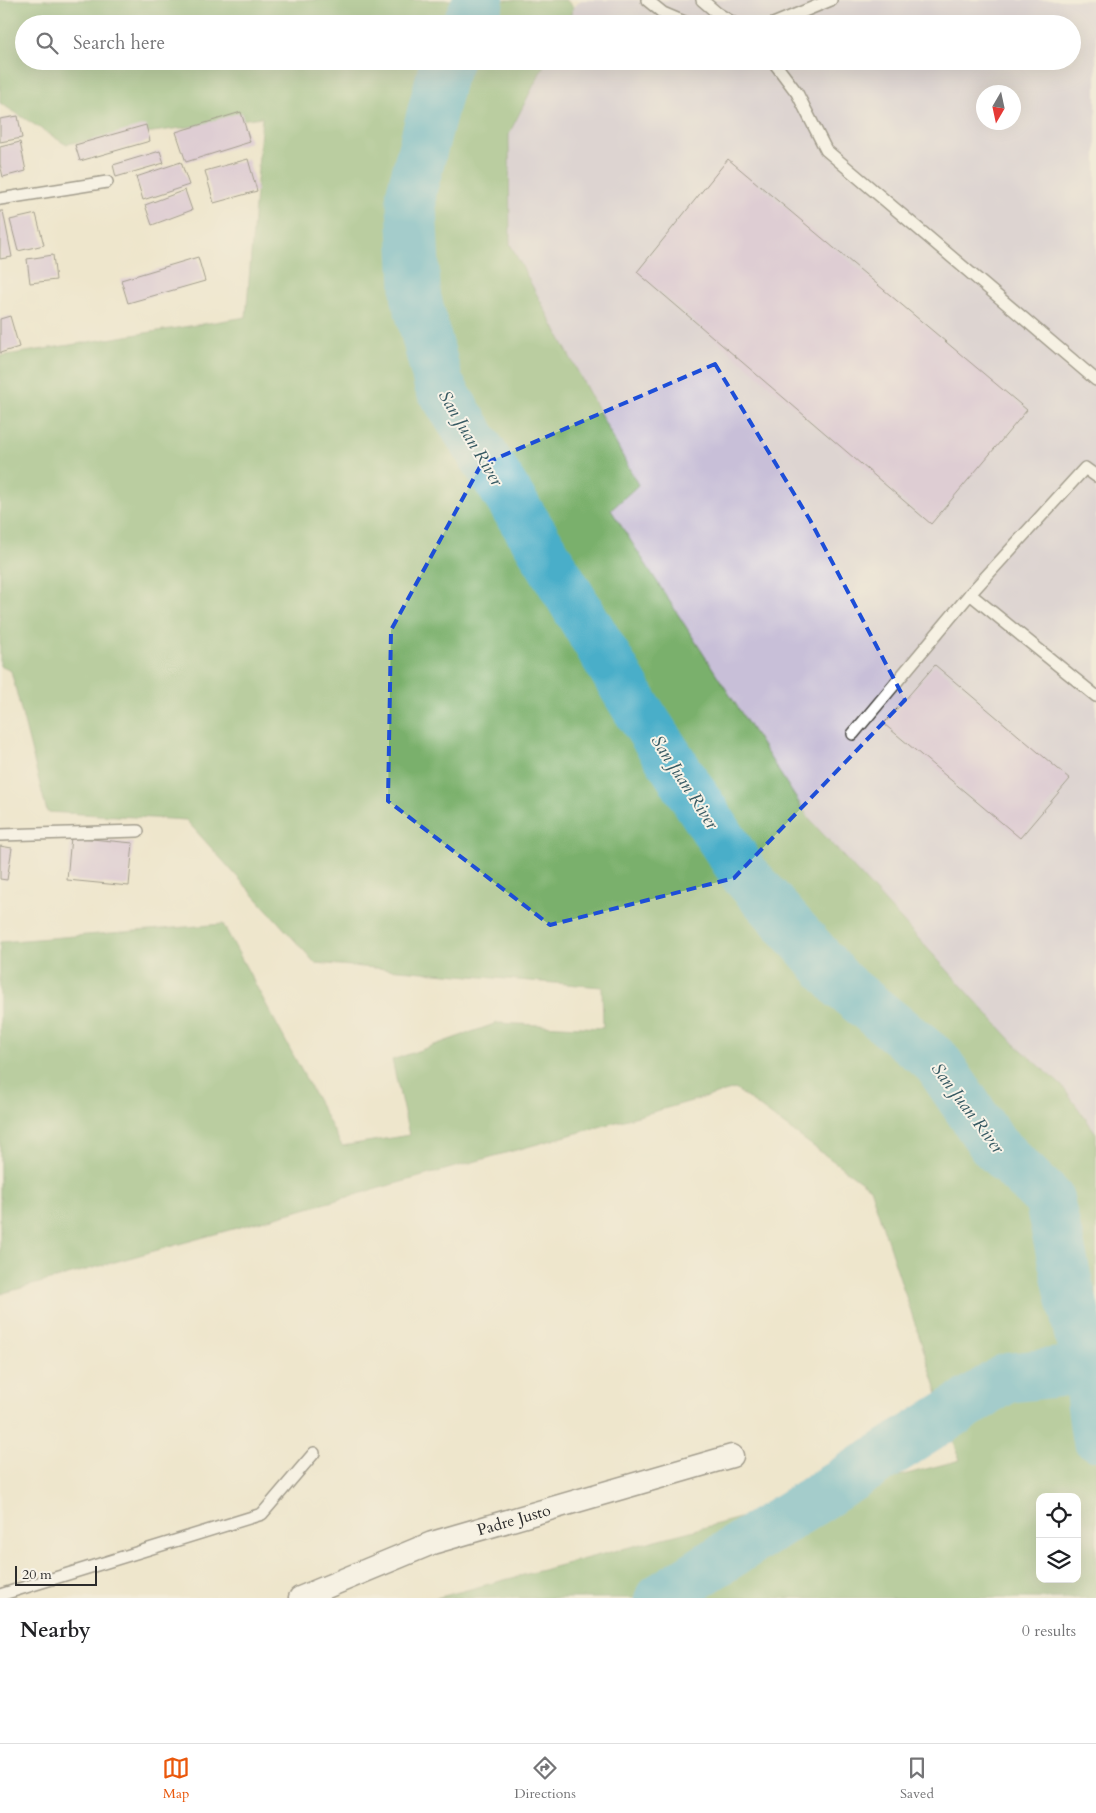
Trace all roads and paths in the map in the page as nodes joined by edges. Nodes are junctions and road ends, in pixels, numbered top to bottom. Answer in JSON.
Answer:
{"nodes":[{"id":1,"x":647,"y":0,"type":"edge"},
{"id":2,"x":702,"y":0,"type":"edge"},
{"id":3,"x":831,"y":0,"type":"edge"},
{"id":4,"x":668,"y":15,"type":"edge"},
{"id":5,"x":720,"y":15,"type":"edge"},
{"id":6,"x":795,"y":15,"type":"edge"},
{"id":7,"x":780,"y":70,"type":"edge"},
{"id":8,"x":107,"y":182,"type":"dead end"},
{"id":9,"x":0,"y":199,"type":"edge"},
{"id":10,"x":1096,"y":380,"type":"edge"},
{"id":11,"x":1096,"y":476,"type":"edge"},
{"id":12,"x":970,"y":594,"type":"junction"},
{"id":13,"x":1096,"y":696,"type":"edge"},
{"id":14,"x":853,"y":734,"type":"dead end"},
{"id":15,"x":138,"y":831,"type":"dead end"},
{"id":16,"x":0,"y":835,"type":"edge"},
{"id":17,"x":314,"y":1453,"type":"dead end"},
{"id":18,"x":732,"y":1456,"type":"dead end"},
{"id":19,"x":0,"y":1595,"type":"edge"},
{"id":20,"x":300,"y":1598,"type":"edge"}],
"edges":[{"from":1,"to":4,"type":"lane"},
{"from":2,"to":5,"type":"lane"},
{"from":3,"to":6,"type":"lane"},
{"from":7,"to":10,"type":"lane"},
{"from":8,"to":9,"type":"lane"},
{"from":11,"to":12,"type":"lane"},
{"from":12,"to":13,"type":"lane"},
{"from":12,"to":14,"type":"lane"},
{"from":15,"to":16,"type":"lane"},
{"from":17,"to":19,"type":"lane"},
{"from":18,"to":20,"type":"street","name":"Padre Justo"}]}
